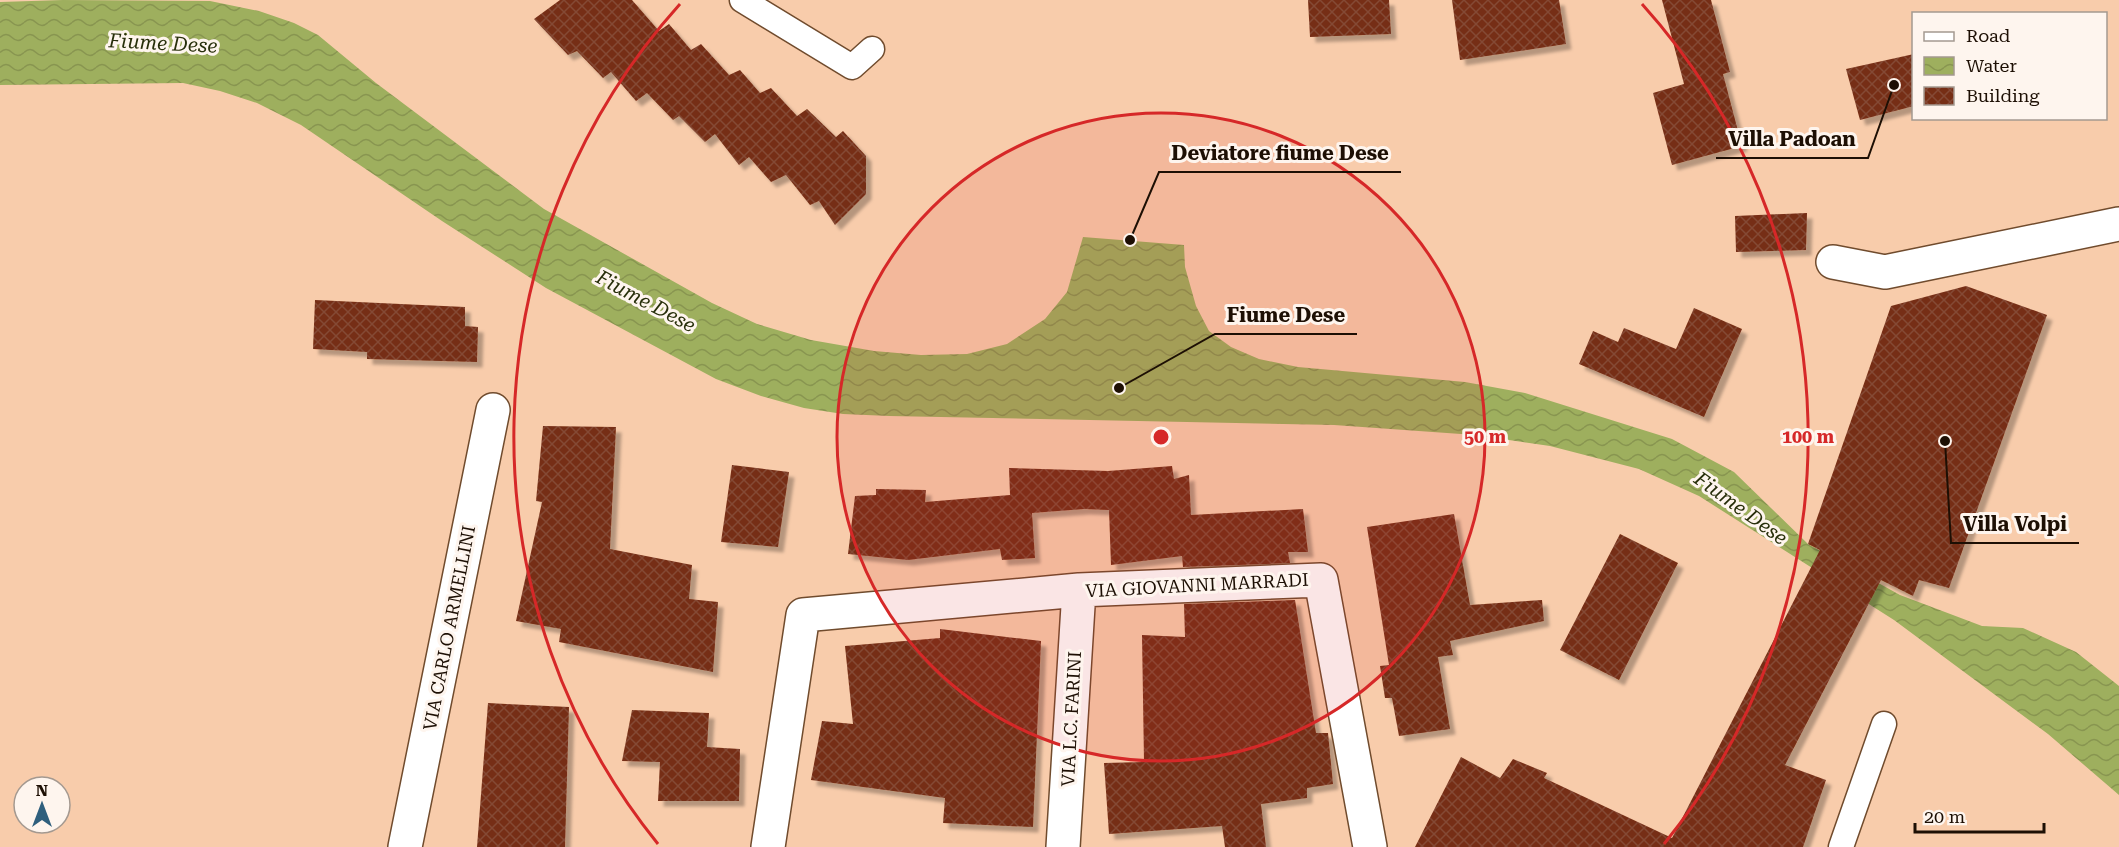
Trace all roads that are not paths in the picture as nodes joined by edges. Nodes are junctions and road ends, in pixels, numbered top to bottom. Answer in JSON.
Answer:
{"nodes":[{"id":1,"x":742,"y":0,"type":"edge"},
{"id":2,"x":872,"y":50,"type":"dead end"},
{"id":3,"x":2119,"y":224,"type":"edge"},
{"id":4,"x":1833,"y":262,"type":"dead end"},
{"id":5,"x":493,"y":410,"type":"dead end"},
{"id":6,"x":1079,"y":590,"type":"junction"},
{"id":7,"x":1884,"y":724,"type":"dead end"},
{"id":8,"x":405,"y":847,"type":"edge"},
{"id":9,"x":768,"y":847,"type":"edge"},
{"id":10,"x":1063,"y":847,"type":"edge"},
{"id":11,"x":1370,"y":847,"type":"edge"},
{"id":12,"x":1841,"y":847,"type":"edge"}],
"edges":[{"from":1,"to":2,"type":"lane"},
{"from":3,"to":4,"type":"street"},
{"from":5,"to":8,"type":"street","name":"VIA CARLO ARMELLINI"},
{"from":6,"to":9,"type":"street","name":"VIA GIOVANNI MARRADI"},
{"from":6,"to":10,"type":"street","name":"VIA L.C. FARINI"},
{"from":6,"to":11,"type":"street","name":"VIA GIOVANNI MARRADI"},
{"from":7,"to":12,"type":"lane"}]}
